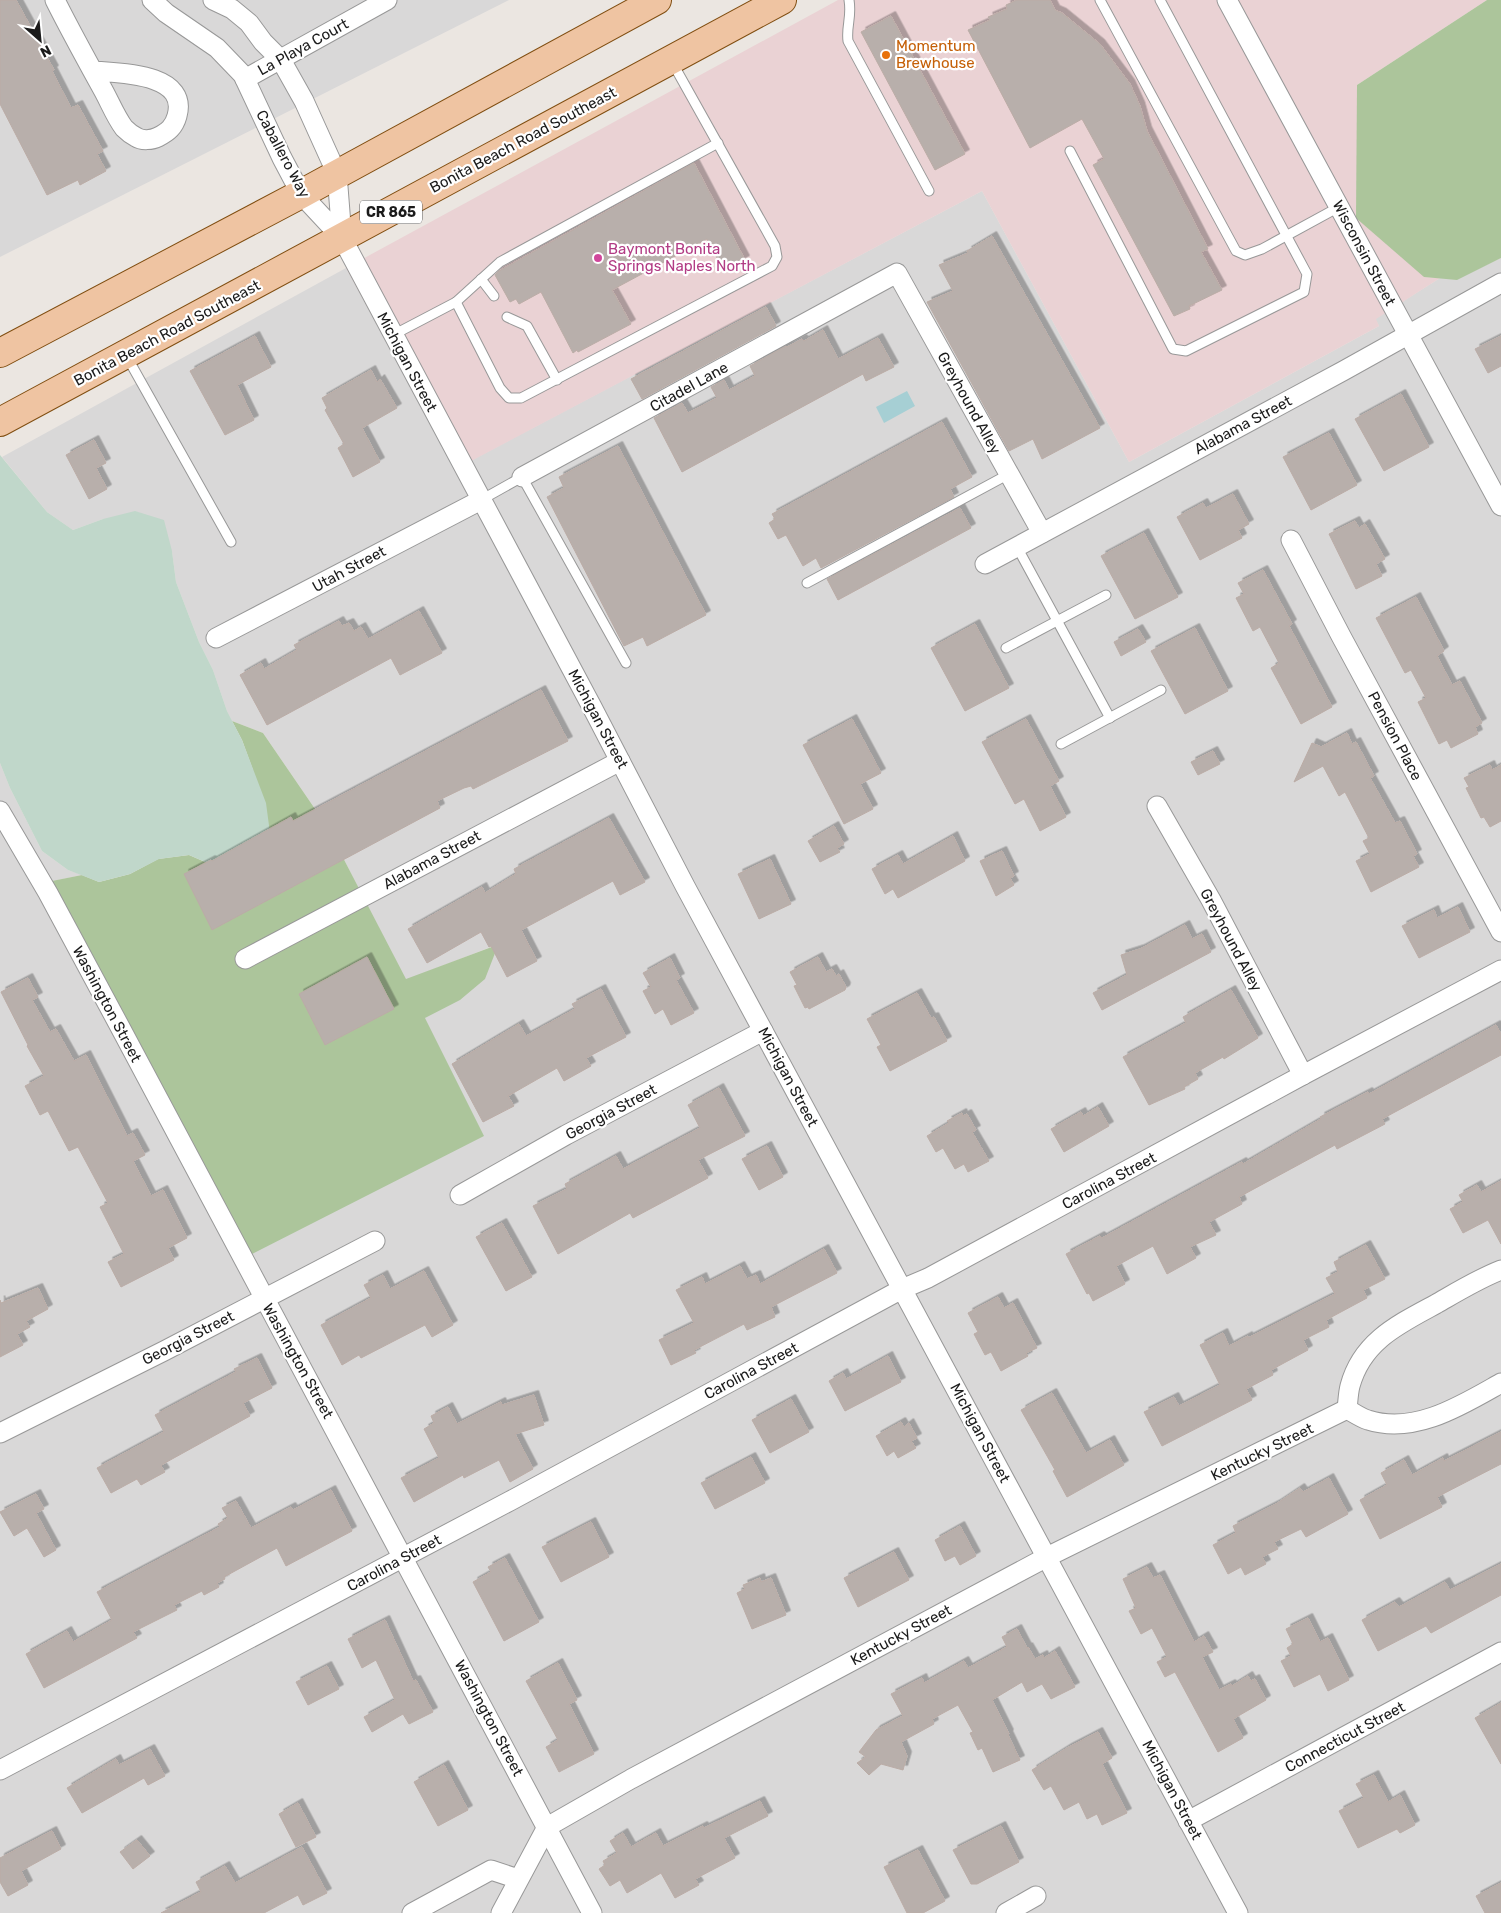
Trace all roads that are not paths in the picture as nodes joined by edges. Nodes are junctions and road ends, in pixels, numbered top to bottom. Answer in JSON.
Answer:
{"nodes":[{"id":1,"x":55,"y":0,"type":"edge"},
{"id":2,"x":152,"y":0,"type":"edge"},
{"id":3,"x":213,"y":0,"type":"edge"},
{"id":4,"x":386,"y":0,"type":"edge"},
{"id":5,"x":657,"y":0,"type":"edge"},
{"id":6,"x":782,"y":0,"type":"edge"},
{"id":7,"x":849,"y":0,"type":"edge"},
{"id":8,"x":1100,"y":0,"type":"edge"},
{"id":9,"x":1160,"y":0,"type":"edge"},
{"id":10,"x":1227,"y":0,"type":"edge"},
{"id":11,"x":281,"y":60,"type":"junction"},
{"id":12,"x":671,"y":60,"type":"junction"},
{"id":13,"x":93,"y":71,"type":"junction"},
{"id":14,"x":245,"y":79,"type":"junction"},
{"id":15,"x":718,"y":143,"type":"junction"},
{"id":16,"x":1070,"y":151,"type":"dead end"},
{"id":17,"x":337,"y":174,"type":"junction"},
{"id":18,"x":929,"y":191,"type":"dead end"},
{"id":19,"x":301,"y":194,"type":"junction"},
{"id":20,"x":1339,"y":207,"type":"junction"},
{"id":21,"x":1286,"y":236,"type":"junction"},
{"id":22,"x":342,"y":238,"type":"junction"},
{"id":23,"x":897,"y":273,"type":"joint"},
{"id":24,"x":481,"y":280,"type":"junction"},
{"id":25,"x":1501,"y":283,"type":"edge"},
{"id":26,"x":494,"y":296,"type":"dead end"},
{"id":27,"x":456,"y":302,"type":"junction"},
{"id":28,"x":507,"y":317,"type":"dead end"},
{"id":29,"x":1408,"y":334,"type":"junction"},
{"id":30,"x":393,"y":335,"type":"junction"},
{"id":31,"x":0,"y":353,"type":"edge"},
{"id":32,"x":126,"y":354,"type":"junction"},
{"id":33,"x":557,"y":380,"type":"junction"},
{"id":34,"x":0,"y":422,"type":"edge"},
{"id":35,"x":1009,"y":474,"type":"junction"},
{"id":36,"x":522,"y":477,"type":"junction"},
{"id":37,"x":481,"y":500,"type":"junction"},
{"id":38,"x":1501,"y":506,"type":"edge"},
{"id":39,"x":1042,"y":533,"type":"junction"},
{"id":40,"x":1291,"y":540,"type":"dead end"},
{"id":41,"x":231,"y":542,"type":"dead end"},
{"id":42,"x":1017,"y":546,"type":"junction"},
{"id":43,"x":985,"y":564,"type":"dead end"},
{"id":44,"x":807,"y":583,"type":"dead end"},
{"id":45,"x":1106,"y":595,"type":"dead end"},
{"id":46,"x":1057,"y":620,"type":"junction"},
{"id":47,"x":216,"y":638,"type":"dead end"},
{"id":48,"x":1006,"y":648,"type":"dead end"},
{"id":49,"x":626,"y":663,"type":"dead end"},
{"id":50,"x":1161,"y":690,"type":"dead end"},
{"id":51,"x":1110,"y":718,"type":"junction"},
{"id":52,"x":1060,"y":744,"type":"dead end"},
{"id":53,"x":620,"y":761,"type":"junction"},
{"id":54,"x":1157,"y":806,"type":"dead end"},
{"id":55,"x":0,"y":811,"type":"edge"},
{"id":56,"x":1501,"y":932,"type":"edge"},
{"id":57,"x":245,"y":959,"type":"dead end"},
{"id":58,"x":1501,"y":970,"type":"edge"},
{"id":59,"x":763,"y":1030,"type":"junction"},
{"id":60,"x":1302,"y":1075,"type":"junction"},
{"id":61,"x":460,"y":1195,"type":"dead end"},
{"id":62,"x":375,"y":1241,"type":"dead end"},
{"id":63,"x":1501,"y":1270,"type":"edge"},
{"id":64,"x":902,"y":1289,"type":"junction"},
{"id":65,"x":264,"y":1299,"type":"junction"},
{"id":66,"x":1501,"y":1383,"type":"edge"},
{"id":67,"x":1347,"y":1409,"type":"junction"},
{"id":68,"x":0,"y":1433,"type":"edge"},
{"id":69,"x":1047,"y":1557,"type":"junction"},
{"id":70,"x":403,"y":1558,"type":"junction"},
{"id":71,"x":1501,"y":1652,"type":"edge"},
{"id":72,"x":0,"y":1770,"type":"edge"},
{"id":73,"x":1188,"y":1821,"type":"junction"},
{"id":74,"x":546,"y":1827,"type":"junction"},
{"id":75,"x":518,"y":1879,"type":"junction"},
{"id":76,"x":1036,"y":1896,"type":"dead end"},
{"id":77,"x":412,"y":1913,"type":"edge"},
{"id":78,"x":500,"y":1913,"type":"edge"},
{"id":79,"x":592,"y":1913,"type":"edge"},
{"id":80,"x":1006,"y":1913,"type":"edge"},
{"id":81,"x":1238,"y":1913,"type":"edge"}],
"edges":[{"from":1,"to":13,"type":"street"},
{"from":2,"to":14,"type":"street","name":"Caballero Way"},
{"from":3,"to":11,"type":"street"},
{"from":4,"to":11,"type":"street","name":"La Playa Court"},
{"from":5,"to":17,"type":"main road"},
{"from":6,"to":12,"type":"main road","name":"Bonita Beach Road Southeast","number":"CR 865"},
{"from":7,"to":18,"type":"lane"},
{"from":8,"to":21,"type":"lane"},
{"from":9,"to":21,"type":"lane"},
{"from":10,"to":20,"type":"street","name":"Wisconsin Street"},
{"from":11,"to":14,"type":"street","name":"La Playa Court"},
{"from":11,"to":17,"type":"street"},
{"from":12,"to":15,"type":"lane"},
{"from":12,"to":22,"type":"main road","name":"Bonita Beach Road Southeast","number":"CR 865"},
{"from":13,"to":13,"type":"street"},
{"from":14,"to":19,"type":"street","name":"Caballero Way"},
{"from":15,"to":24,"type":"lane"},
{"from":15,"to":33,"type":"lane"},
{"from":16,"to":21,"type":"lane"},
{"from":17,"to":19,"type":"main road"},
{"from":17,"to":22,"type":"street"},
{"from":19,"to":22,"type":"street","name":"Caballero Way"},
{"from":19,"to":31,"type":"main road"},
{"from":20,"to":21,"type":"lane"},
{"from":20,"to":29,"type":"street","name":"Wisconsin Street"},
{"from":22,"to":30,"type":"street","name":"Michigan Street"},
{"from":22,"to":32,"type":"main road","name":"Bonita Beach Road Southeast","number":"CR 865"},
{"from":23,"to":35,"type":"street","name":"Greyhound Alley"},
{"from":23,"to":36,"type":"street","name":"Citadel Lane"},
{"from":24,"to":26,"type":"lane"},
{"from":24,"to":27,"type":"lane"},
{"from":25,"to":29,"type":"street","name":"Alabama Street"},
{"from":27,"to":30,"type":"lane"},
{"from":27,"to":33,"type":"lane"},
{"from":28,"to":33,"type":"lane"},
{"from":29,"to":38,"type":"street","name":"Wisconsin Street"},
{"from":29,"to":39,"type":"street","name":"Alabama Street"},
{"from":30,"to":37,"type":"street","name":"Michigan Street"},
{"from":32,"to":34,"type":"main road","name":"Bonita Beach Road Southeast","number":"CR 865"},
{"from":32,"to":41,"type":"lane"},
{"from":35,"to":39,"type":"street","name":"Greyhound Alley"},
{"from":35,"to":44,"type":"lane"},
{"from":36,"to":37,"type":"lane","name":"Citadel Lane"},
{"from":36,"to":49,"type":"lane"},
{"from":37,"to":47,"type":"street","name":"Utah Street"},
{"from":37,"to":53,"type":"street","name":"Michigan Street"},
{"from":39,"to":42,"type":"street","name":"Alabama Street"},
{"from":40,"to":56,"type":"street","name":"Pension Place"},
{"from":42,"to":43,"type":"street","name":"Alabama Street"},
{"from":42,"to":46,"type":"lane"},
{"from":45,"to":46,"type":"lane"},
{"from":46,"to":48,"type":"lane"},
{"from":46,"to":51,"type":"lane"},
{"from":50,"to":51,"type":"lane"},
{"from":51,"to":52,"type":"lane"},
{"from":53,"to":57,"type":"street","name":"Alabama Street"},
{"from":53,"to":59,"type":"street","name":"Michigan Street"},
{"from":54,"to":60,"type":"street","name":"Greyhound Alley"},
{"from":55,"to":65,"type":"street","name":"Washington Street"},
{"from":58,"to":60,"type":"street","name":"Carolina Street"},
{"from":59,"to":61,"type":"street","name":"Georgia Street"},
{"from":59,"to":64,"type":"street","name":"Michigan Street"},
{"from":60,"to":64,"type":"street","name":"Carolina Street"},
{"from":62,"to":65,"type":"street","name":"Georgia Street"},
{"from":63,"to":67,"type":"street"},
{"from":64,"to":69,"type":"street","name":"Michigan Street"},
{"from":64,"to":70,"type":"street","name":"Carolina Street"},
{"from":65,"to":68,"type":"street","name":"Georgia Street"},
{"from":65,"to":70,"type":"street","name":"Washington Street"},
{"from":66,"to":67,"type":"street"},
{"from":67,"to":69,"type":"street","name":"Kentucky Street"},
{"from":69,"to":73,"type":"street","name":"Michigan Street"},
{"from":69,"to":74,"type":"street","name":"Kentucky Street"},
{"from":70,"to":72,"type":"street","name":"Carolina Street"},
{"from":70,"to":74,"type":"street","name":"Washington Street"},
{"from":71,"to":73,"type":"street","name":"Connecticut Street"},
{"from":73,"to":81,"type":"street","name":"Michigan Street"},
{"from":74,"to":75,"type":"street"},
{"from":74,"to":79,"type":"street","name":"Washington Street"},
{"from":75,"to":77,"type":"street"},
{"from":75,"to":78,"type":"street"},
{"from":76,"to":80,"type":"street"}]}
